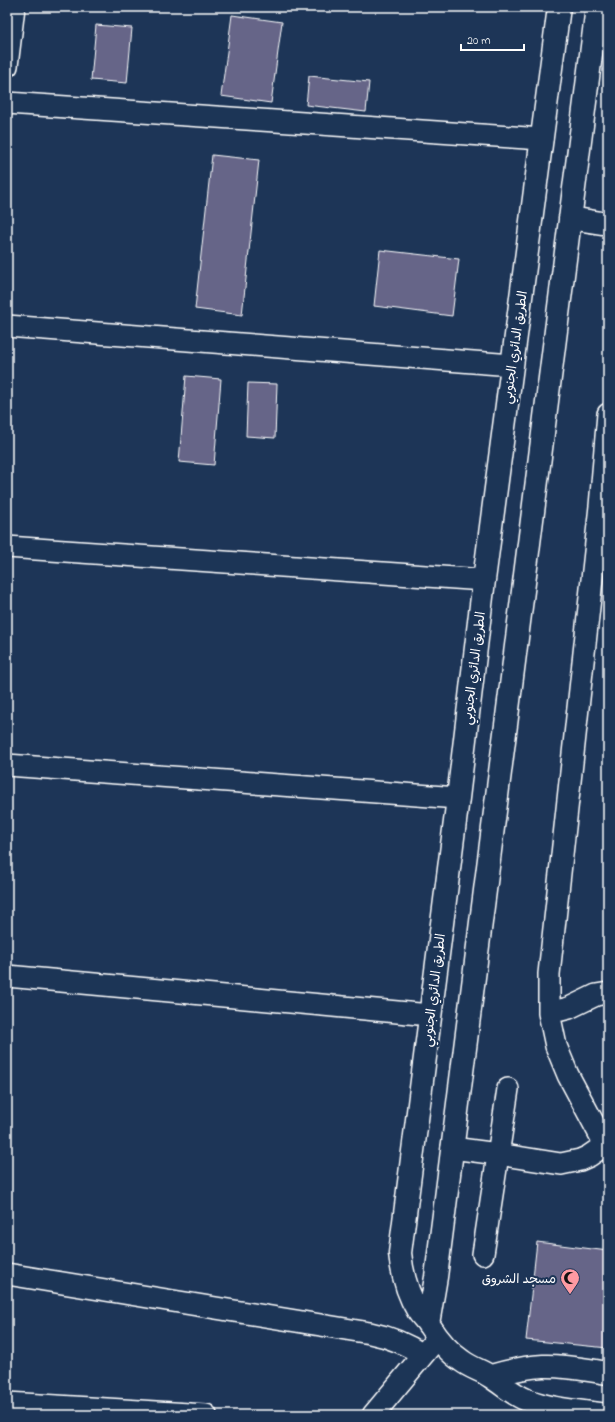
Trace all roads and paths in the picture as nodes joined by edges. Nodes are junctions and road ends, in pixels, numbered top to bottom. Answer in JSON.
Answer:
{"nodes":[{"id":1,"x":14,"y":7,"type":"edge"},
{"id":2,"x":559,"y":7,"type":"edge"},
{"id":3,"x":597,"y":7,"type":"edge"},
{"id":4,"x":7,"y":66,"type":"edge"},
{"id":5,"x":7,"y":103,"type":"edge"},
{"id":6,"x":542,"y":139,"type":"junction"},
{"id":7,"x":570,"y":218,"type":"junction"},
{"id":8,"x":608,"y":224,"type":"edge"},
{"id":9,"x":7,"y":326,"type":"edge"},
{"id":10,"x":512,"y":365,"type":"junction"},
{"id":11,"x":608,"y":414,"type":"edge"},
{"id":12,"x":604,"y":507,"type":"edge"},
{"id":13,"x":7,"y":547,"type":"edge"},
{"id":14,"x":484,"y":580,"type":"junction"},
{"id":15,"x":7,"y":765,"type":"edge"},
{"id":16,"x":458,"y":798,"type":"junction"},
{"id":17,"x":7,"y":976,"type":"edge"},
{"id":18,"x":608,"y":993,"type":"edge"},
{"id":19,"x":549,"y":1013,"type":"junction"},
{"id":20,"x":430,"y":1015,"type":"junction"},
{"id":21,"x":508,"y":1088,"type":"dead end"},
{"id":22,"x":606,"y":1147,"type":"edge"},
{"id":23,"x":452,"y":1148,"type":"junction"},
{"id":24,"x":498,"y":1154,"type":"junction"},
{"id":25,"x":483,"y":1254,"type":"dead end"},
{"id":26,"x":7,"y":1274,"type":"edge"},
{"id":27,"x":433,"y":1331,"type":"junction"},
{"id":28,"x":423,"y":1355,"type":"junction"},
{"id":29,"x":608,"y":1373,"type":"edge"},
{"id":30,"x":491,"y":1376,"type":"junction"},
{"id":31,"x":7,"y":1403,"type":"edge"},
{"id":32,"x":206,"y":1415,"type":"edge"},
{"id":33,"x":372,"y":1415,"type":"edge"},
{"id":34,"x":608,"y":1415,"type":"edge"}],
"edges":[{"from":1,"to":4,"type":"street"},
{"from":2,"to":6,"type":"main road","name":"الطريق الدائري الجنوبي"},
{"from":3,"to":7,"type":"main road"},
{"from":5,"to":6,"type":"street"},
{"from":6,"to":10,"type":"main road","name":"الطريق الدائري الجنوبي"},
{"from":7,"to":8,"type":"main road"},
{"from":7,"to":23,"type":"main road"},
{"from":9,"to":10,"type":"street"},
{"from":10,"to":14,"type":"main road","name":"الطريق الدائري الجنوبي"},
{"from":11,"to":12,"type":"street"},
{"from":12,"to":19,"type":"street"},
{"from":13,"to":14,"type":"street"},
{"from":14,"to":16,"type":"main road","name":"الطريق الدائري الجنوبي"},
{"from":15,"to":16,"type":"street"},
{"from":16,"to":20,"type":"main road","name":"الطريق الدائري الجنوبي"},
{"from":17,"to":20,"type":"street"},
{"from":18,"to":19,"type":"street"},
{"from":19,"to":22,"type":"street"},
{"from":20,"to":27,"type":"main road","name":"الطريق الدائري الجنوبي"},
{"from":21,"to":24,"type":"street"},
{"from":22,"to":24,"type":"street"},
{"from":23,"to":24,"type":"street"},
{"from":23,"to":27,"type":"main road"},
{"from":24,"to":25,"type":"street"},
{"from":26,"to":28,"type":"street"},
{"from":27,"to":28,"type":"street"},
{"from":27,"to":30,"type":"main road","name":"الطريق الدائري الجنوبي"},
{"from":28,"to":33,"type":"street"},
{"from":29,"to":30,"type":"main road"},
{"from":30,"to":34,"type":"main road","name":"الطريق الدائري الجنوبي"},
{"from":31,"to":32,"type":"street"}]}
